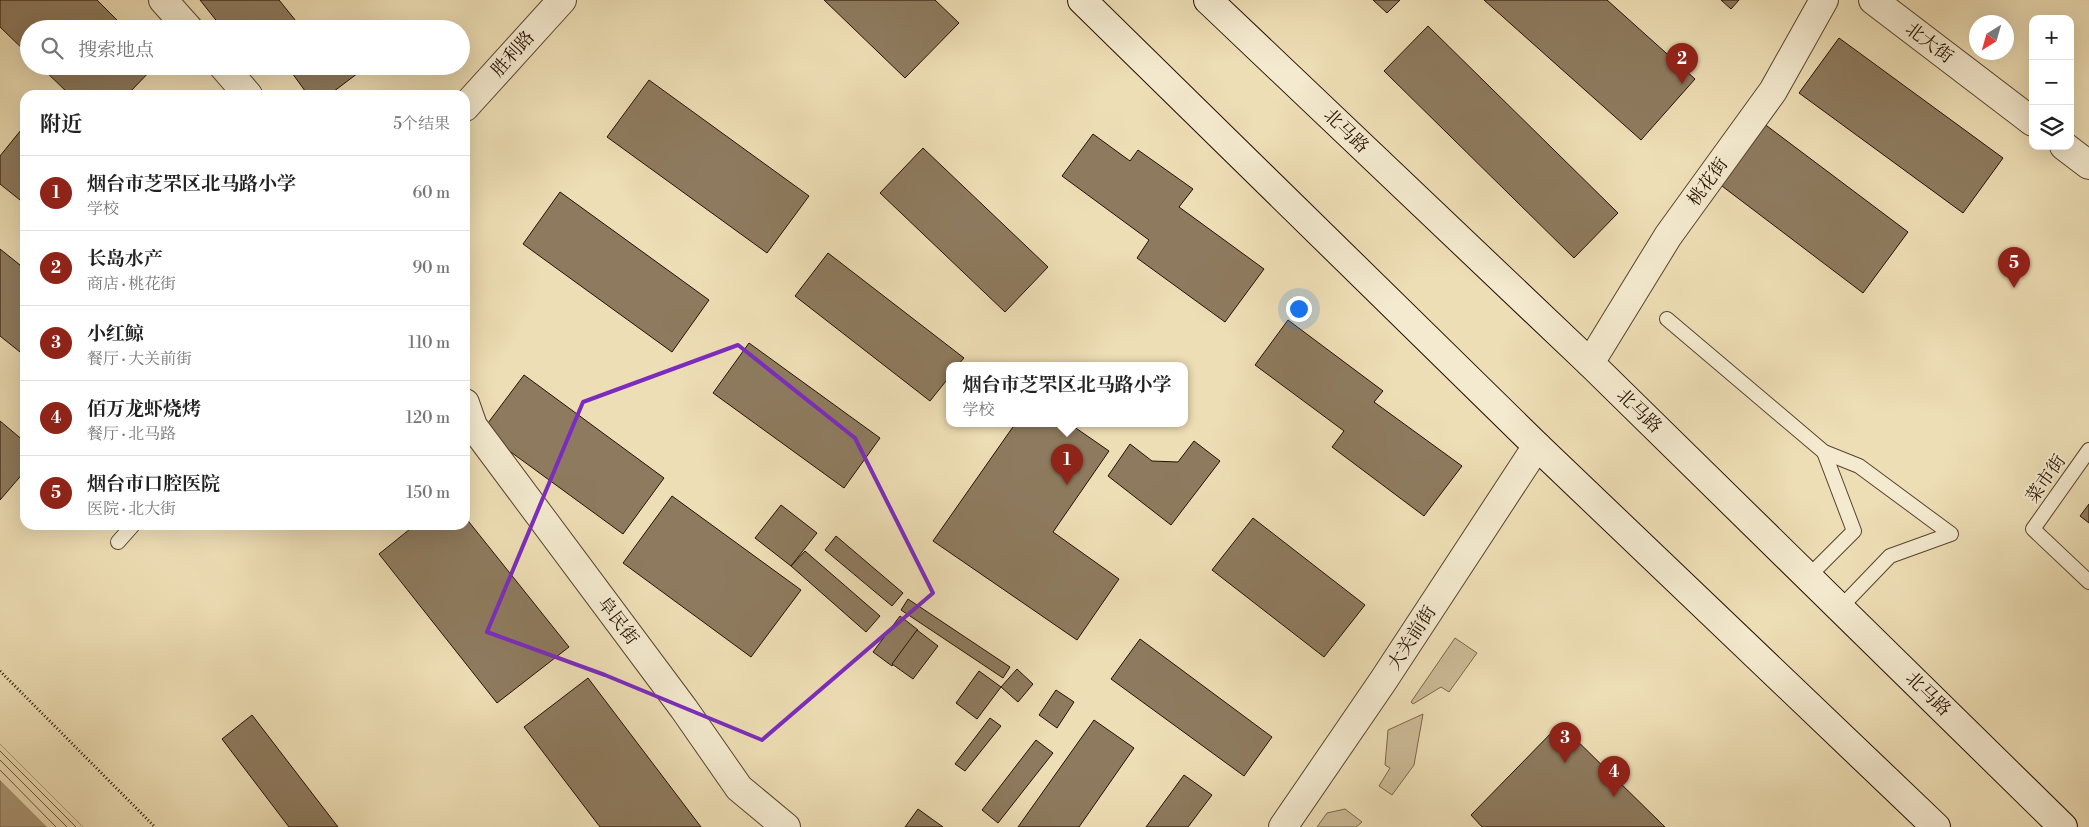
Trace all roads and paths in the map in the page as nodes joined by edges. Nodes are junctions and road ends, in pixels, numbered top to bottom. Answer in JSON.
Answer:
{"nodes":[{"id":1,"x":163,"y":0,"type":"edge"},
{"id":2,"x":562,"y":0,"type":"edge"},
{"id":3,"x":1082,"y":0,"type":"edge"},
{"id":4,"x":1208,"y":0,"type":"edge"},
{"id":5,"x":1824,"y":0,"type":"edge"},
{"id":6,"x":1872,"y":0,"type":"edge"},
{"id":7,"x":181,"y":20,"type":"edge"},
{"id":8,"x":231,"y":75,"type":"edge"},
{"id":9,"x":244,"y":90,"type":"edge"},
{"id":10,"x":470,"y":101,"type":"edge"},
{"id":11,"x":2029,"y":119,"type":"edge"},
{"id":12,"x":2069,"y":150,"type":"edge"},
{"id":13,"x":2089,"y":165,"type":"edge"},
{"id":14,"x":1667,"y":319,"type":"dead end"},
{"id":15,"x":1590,"y":363,"type":"junction"},
{"id":16,"x":470,"y":417,"type":"edge"},
{"id":17,"x":1538,"y":446,"type":"junction"},
{"id":18,"x":2089,"y":450,"type":"edge"},
{"id":19,"x":1824,"y":452,"type":"junction"},
{"id":20,"x":129,"y":530,"type":"edge"},
{"id":21,"x":118,"y":542,"type":"dead end"},
{"id":22,"x":1808,"y":578,"type":"junction"},
{"id":23,"x":2089,"y":582,"type":"edge"},
{"id":24,"x":1840,"y":608,"type":"junction"},
{"id":25,"x":0,"y":671,"type":"edge"},
{"id":26,"x":155,"y":827,"type":"edge"},
{"id":27,"x":786,"y":827,"type":"edge"},
{"id":28,"x":1283,"y":827,"type":"edge"},
{"id":29,"x":1936,"y":827,"type":"edge"},
{"id":30,"x":2063,"y":827,"type":"edge"}],
"edges":[{"from":1,"to":7,"type":"main road"},
{"from":2,"to":10,"type":"main road","name":"胜利路"},
{"from":3,"to":17,"type":"main road"},
{"from":4,"to":15,"type":"main road","name":"北马路"},
{"from":5,"to":15,"type":"main road","name":"桃花街"},
{"from":6,"to":11,"type":"main road","name":"北大街"},
{"from":8,"to":9,"type":"main road"},
{"from":12,"to":13,"type":"main road"},
{"from":14,"to":19,"type":"lane"},
{"from":15,"to":22,"type":"main road","name":"北马路"},
{"from":16,"to":27,"type":"main road","name":"阜民街"},
{"from":17,"to":28,"type":"main road","name":"大关前街"},
{"from":17,"to":29,"type":"main road"},
{"from":18,"to":23,"type":"lane","name":"菜市街"},
{"from":19,"to":22,"type":"lane"},
{"from":19,"to":24,"type":"lane"},
{"from":20,"to":21,"type":"lane"},
{"from":22,"to":24,"type":"main road","name":"北马路"},
{"from":24,"to":30,"type":"main road","name":"北马路"},
{"from":25,"to":26,"type":"path"}]}
